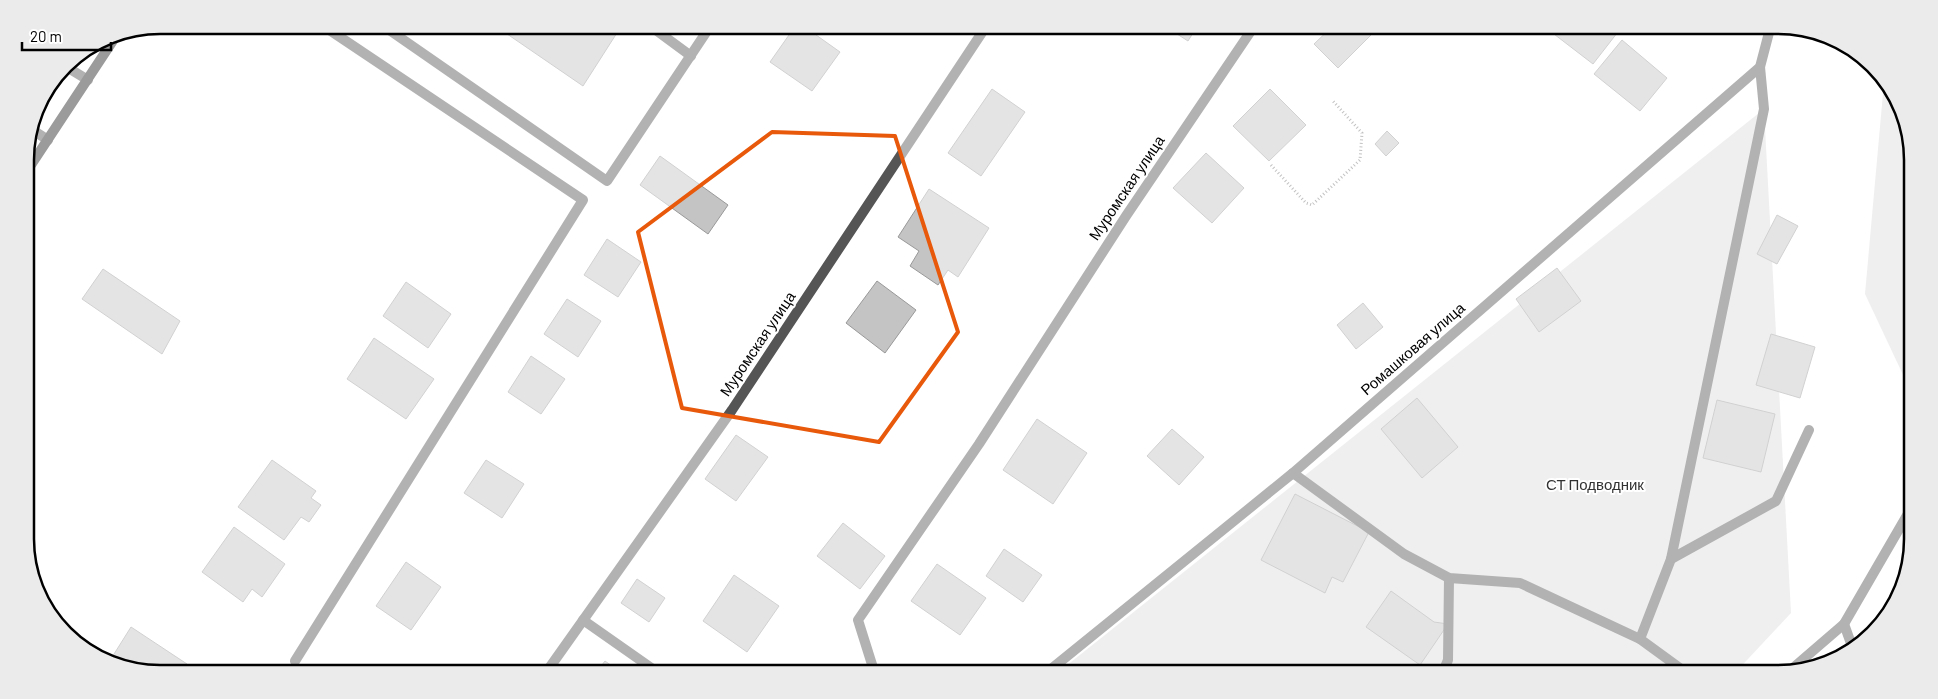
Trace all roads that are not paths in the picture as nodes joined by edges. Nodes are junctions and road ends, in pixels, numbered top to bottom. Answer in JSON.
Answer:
{"nodes":[{"id":1,"x":335,"y":34,"type":"edge"},
{"id":2,"x":395,"y":34,"type":"edge"},
{"id":3,"x":661,"y":34,"type":"edge"},
{"id":4,"x":705,"y":34,"type":"edge"},
{"id":5,"x":981,"y":34,"type":"edge"},
{"id":6,"x":1249,"y":34,"type":"edge"},
{"id":7,"x":1769,"y":34,"type":"edge"},
{"id":8,"x":111,"y":43,"type":"edge"},
{"id":9,"x":690,"y":56,"type":"junction"},
{"id":10,"x":1760,"y":67,"type":"junction"},
{"id":11,"x":72,"y":70,"type":"edge"},
{"id":12,"x":88,"y":80,"type":"junction"},
{"id":13,"x":37,"y":133,"type":"edge"},
{"id":14,"x":48,"y":140,"type":"junction"},
{"id":15,"x":34,"y":162,"type":"edge"},
{"id":16,"x":1809,"y":430,"type":"dead end"},
{"id":17,"x":1293,"y":473,"type":"junction"},
{"id":18,"x":1904,"y":521,"type":"edge"},
{"id":19,"x":1670,"y":559,"type":"junction"},
{"id":20,"x":1450,"y":578,"type":"junction"},
{"id":21,"x":583,"y":620,"type":"junction"},
{"id":22,"x":1844,"y":624,"type":"junction"},
{"id":23,"x":1640,"y":639,"type":"junction"},
{"id":24,"x":1850,"y":642,"type":"edge"},
{"id":25,"x":295,"y":661,"type":"dead end"},
{"id":26,"x":1670,"y":661,"type":"junction"},
{"id":27,"x":1798,"y":664,"type":"edge"},
{"id":28,"x":552,"y":665,"type":"edge"},
{"id":29,"x":647,"y":665,"type":"edge"},
{"id":30,"x":872,"y":665,"type":"edge"},
{"id":31,"x":1056,"y":665,"type":"edge"},
{"id":32,"x":1446,"y":665,"type":"edge"},
{"id":33,"x":1672,"y":665,"type":"edge"},
{"id":34,"x":1676,"y":665,"type":"edge"}],
"edges":[{"from":1,"to":25,"type":"street"},
{"from":2,"to":9,"type":"street"},
{"from":3,"to":9,"type":"street"},
{"from":4,"to":9,"type":"street"},
{"from":5,"to":21,"type":"street","name":"Муромская улица"},
{"from":6,"to":30,"type":"street","name":"Муромская улица"},
{"from":7,"to":10,"type":"street"},
{"from":8,"to":12,"type":"main road"},
{"from":10,"to":17,"type":"street","name":"Ромашковая улица"},
{"from":10,"to":19,"type":"street"},
{"from":11,"to":12,"type":"street"},
{"from":12,"to":14,"type":"main road"},
{"from":13,"to":14,"type":"street"},
{"from":14,"to":15,"type":"main road"},
{"from":16,"to":19,"type":"street"},
{"from":17,"to":20,"type":"street"},
{"from":17,"to":31,"type":"street","name":"Ромашковая улица"},
{"from":18,"to":22,"type":"street"},
{"from":19,"to":23,"type":"street"},
{"from":20,"to":23,"type":"street"},
{"from":20,"to":32,"type":"street"},
{"from":21,"to":28,"type":"street","name":"Муромская улица"},
{"from":21,"to":29,"type":"street"},
{"from":22,"to":24,"type":"street"},
{"from":22,"to":27,"type":"street"},
{"from":23,"to":26,"type":"street"},
{"from":26,"to":33,"type":"street"},
{"from":26,"to":34,"type":"street"}]}
